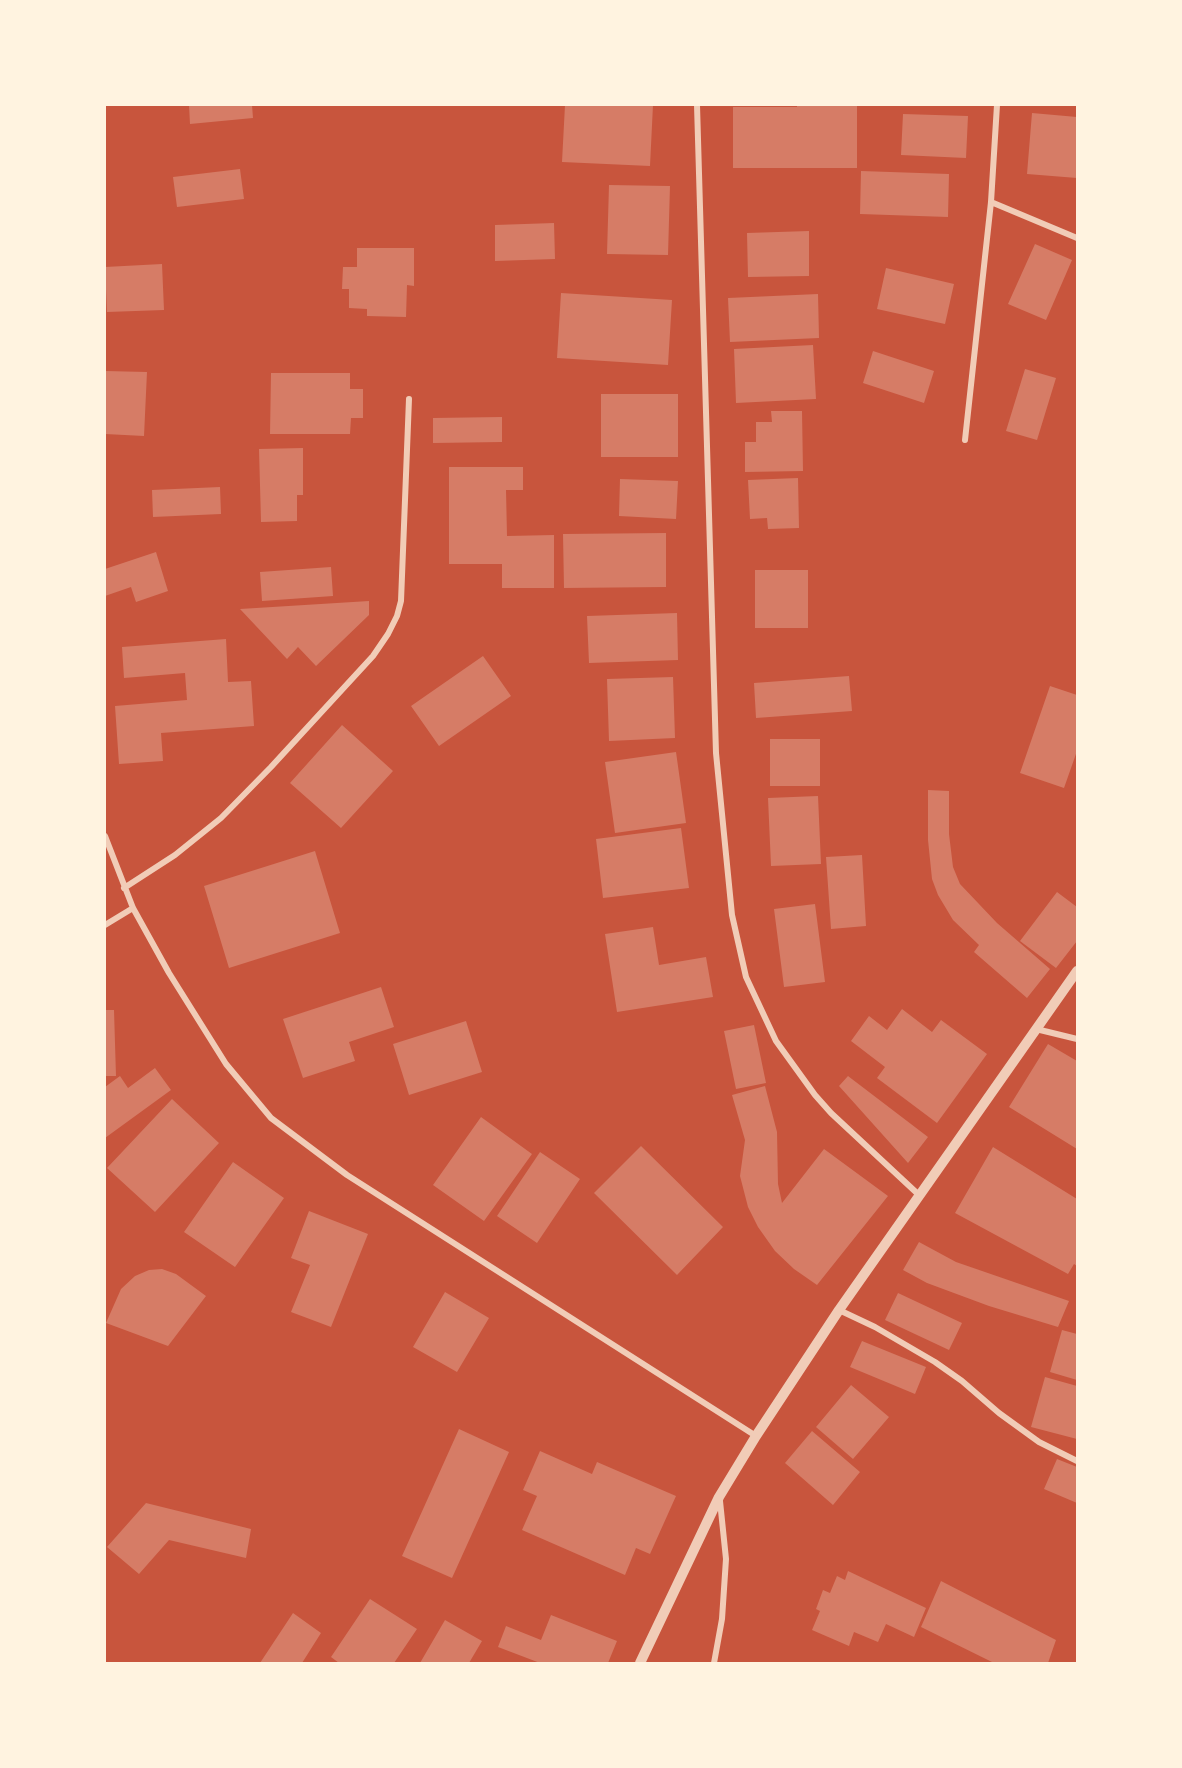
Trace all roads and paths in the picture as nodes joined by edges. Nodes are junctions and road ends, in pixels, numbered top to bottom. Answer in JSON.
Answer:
{"nodes":[{"id":1,"x":697,"y":105,"type":"edge"},
{"id":2,"x":997,"y":105,"type":"edge"},
{"id":3,"x":991,"y":202,"type":"junction"},
{"id":4,"x":1077,"y":238,"type":"edge"},
{"id":5,"x":408,"y":399,"type":"dead end"},
{"id":6,"x":965,"y":440,"type":"dead end"},
{"id":7,"x":105,"y":836,"type":"edge"},
{"id":8,"x":124,"y":888,"type":"junction"},
{"id":9,"x":133,"y":908,"type":"junction"},
{"id":10,"x":105,"y":925,"type":"edge"},
{"id":11,"x":1077,"y":971,"type":"edge"},
{"id":12,"x":1036,"y":1029,"type":"junction"},
{"id":13,"x":1077,"y":1039,"type":"edge"},
{"id":14,"x":919,"y":1195,"type":"junction"},
{"id":15,"x":839,"y":1310,"type":"junction"},
{"id":16,"x":756,"y":1436,"type":"junction"},
{"id":17,"x":1077,"y":1461,"type":"edge"},
{"id":18,"x":719,"y":1497,"type":"junction"},
{"id":19,"x":640,"y":1663,"type":"edge"},
{"id":20,"x":714,"y":1663,"type":"edge"}],
"edges":[{"from":1,"to":14,"type":"street"},
{"from":2,"to":3,"type":"street"},
{"from":3,"to":4,"type":"street"},
{"from":3,"to":6,"type":"street"},
{"from":5,"to":8,"type":"street"},
{"from":7,"to":8,"type":"street"},
{"from":8,"to":9,"type":"street"},
{"from":9,"to":10,"type":"street"},
{"from":9,"to":16,"type":"street"},
{"from":11,"to":12,"type":"street"},
{"from":12,"to":13,"type":"street"},
{"from":12,"to":14,"type":"street"},
{"from":14,"to":15,"type":"street"},
{"from":15,"to":16,"type":"street"},
{"from":15,"to":17,"type":"street"},
{"from":16,"to":18,"type":"street"},
{"from":18,"to":19,"type":"street"},
{"from":18,"to":20,"type":"street"}]}
